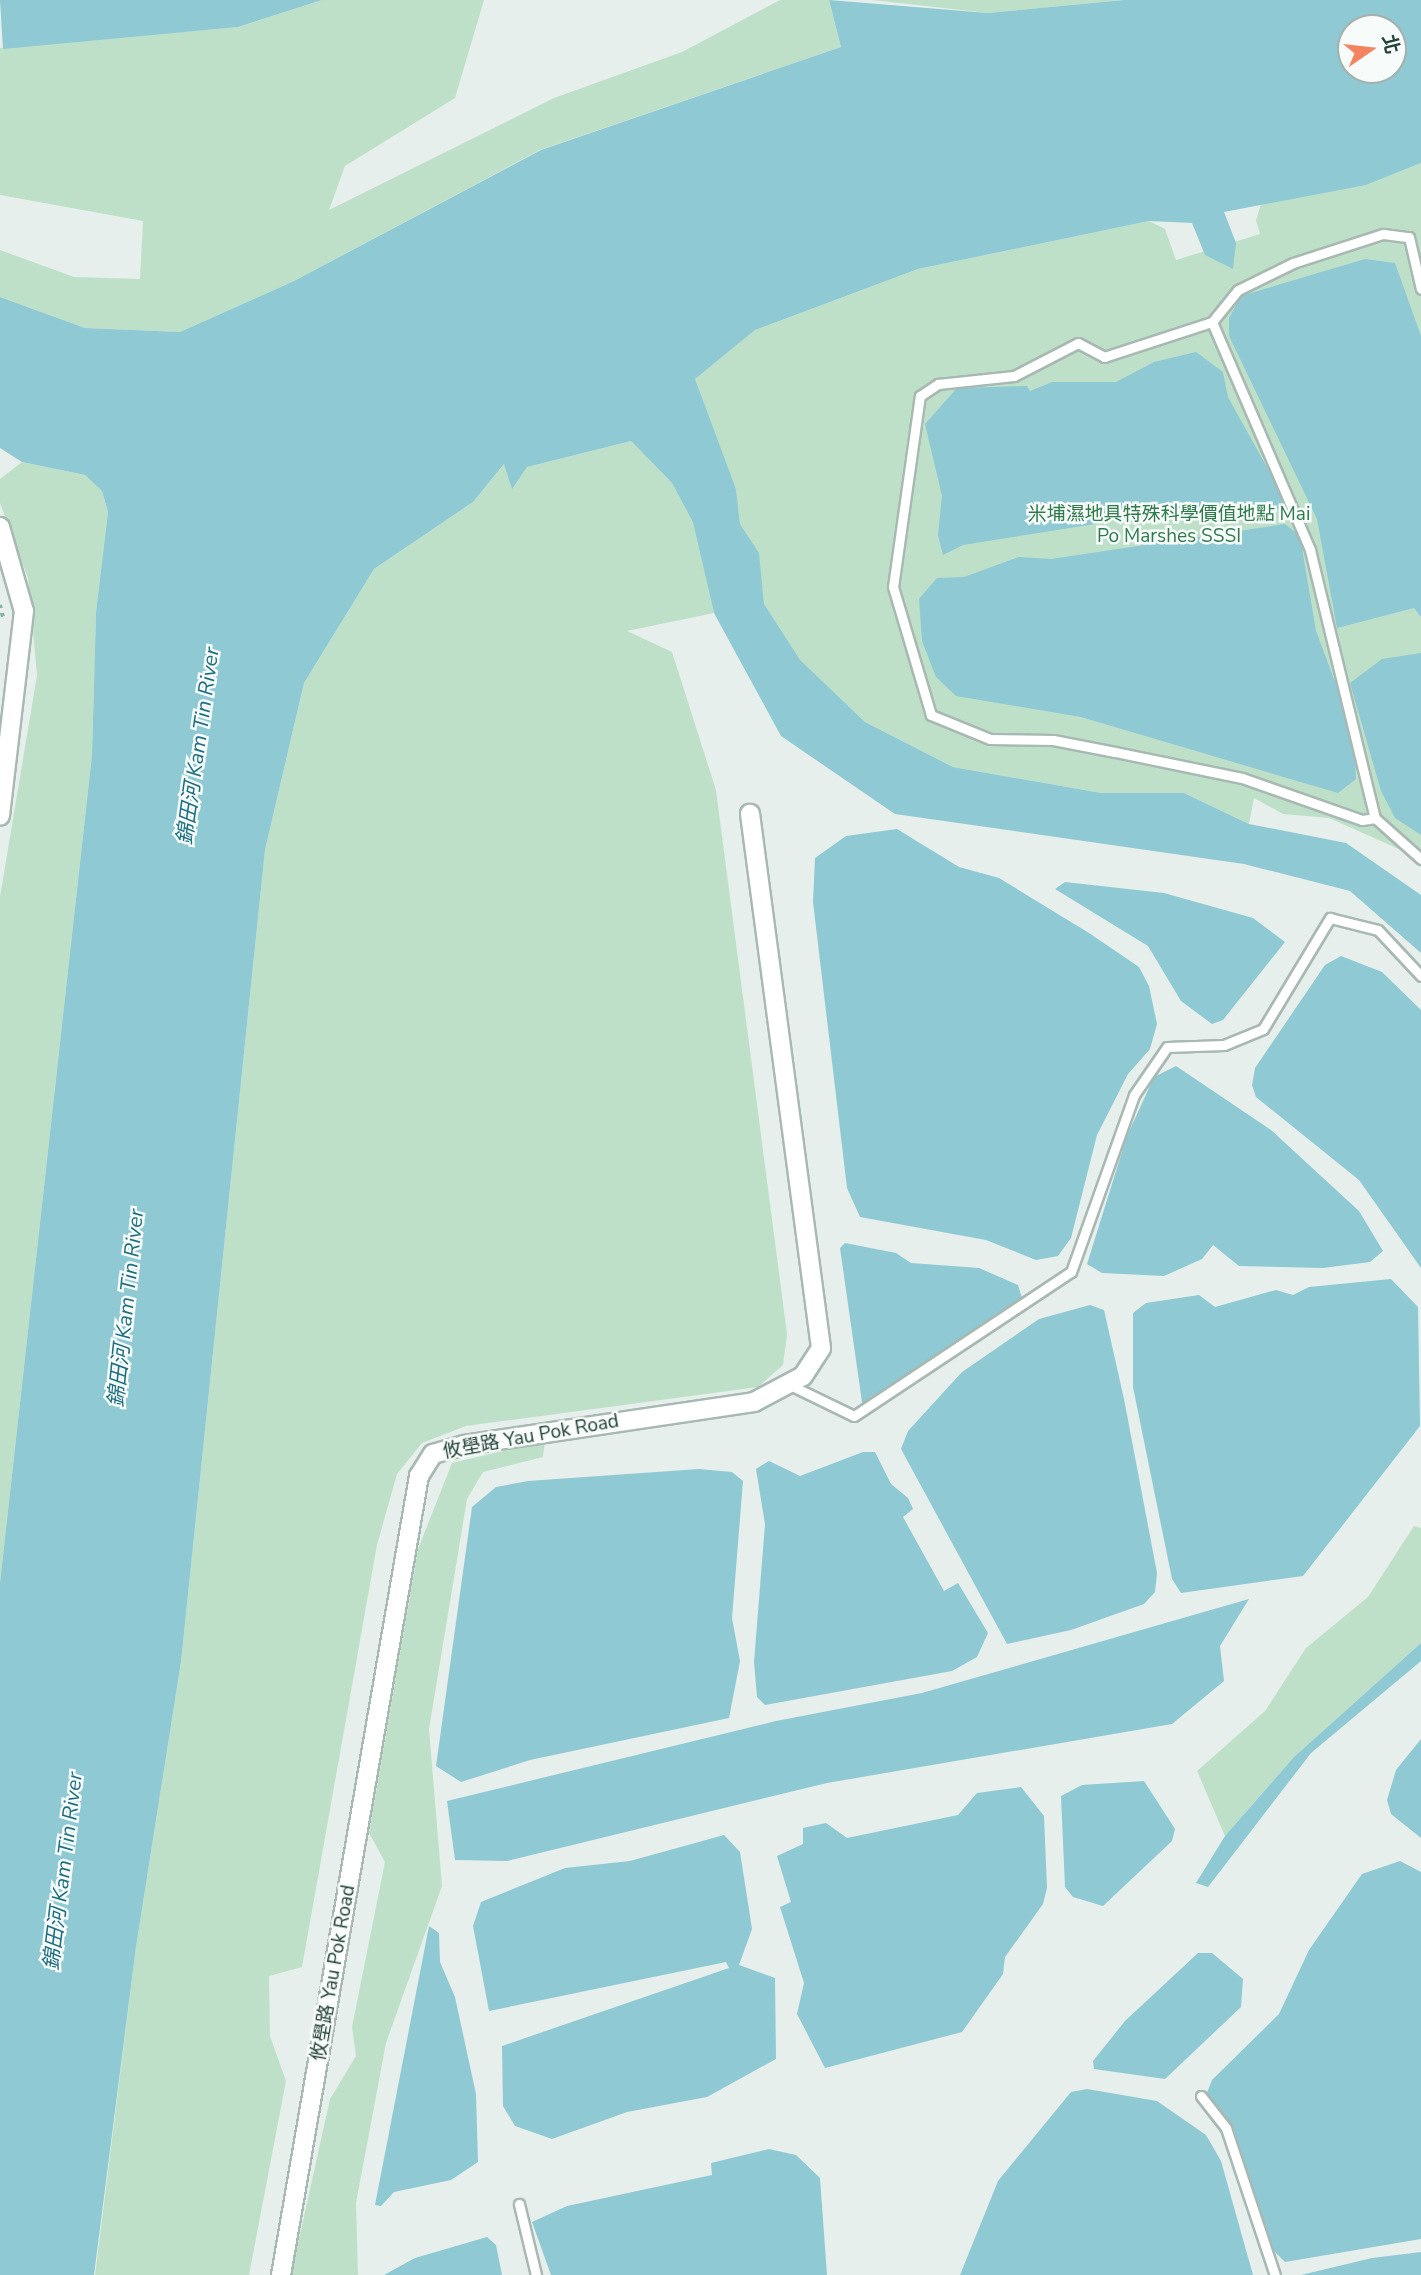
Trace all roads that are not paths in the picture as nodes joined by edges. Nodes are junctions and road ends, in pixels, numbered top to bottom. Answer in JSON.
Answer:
{"nodes":[{"id":1,"x":1421,"y":289,"type":"edge"},
{"id":2,"x":1212,"y":322,"type":"junction"},
{"id":3,"x":0,"y":527,"type":"edge"},
{"id":4,"x":750,"y":814,"type":"dead end"},
{"id":5,"x":0,"y":816,"type":"edge"},
{"id":6,"x":1375,"y":818,"type":"junction"},
{"id":7,"x":1421,"y":859,"type":"edge"},
{"id":8,"x":1421,"y":976,"type":"edge"},
{"id":9,"x":788,"y":1384,"type":"junction"},
{"id":10,"x":1201,"y":2096,"type":"dead end"},
{"id":11,"x":519,"y":2204,"type":"dead end"},
{"id":12,"x":281,"y":2275,"type":"edge"},
{"id":13,"x":536,"y":2275,"type":"edge"},
{"id":14,"x":1275,"y":2275,"type":"edge"}],
"edges":[{"from":1,"to":2,"type":"lane"},
{"from":2,"to":6,"type":"lane"},
{"from":2,"to":6,"type":"lane"},
{"from":3,"to":5,"type":"street"},
{"from":4,"to":9,"type":"street","name":"攸壆路 Yau Pok Road"},
{"from":6,"to":7,"type":"lane"},
{"from":8,"to":9,"type":"lane"},
{"from":9,"to":12,"type":"street","name":"攸壆路 Yau Pok Road"},
{"from":10,"to":14,"type":"lane"},
{"from":11,"to":13,"type":"lane"}]}
